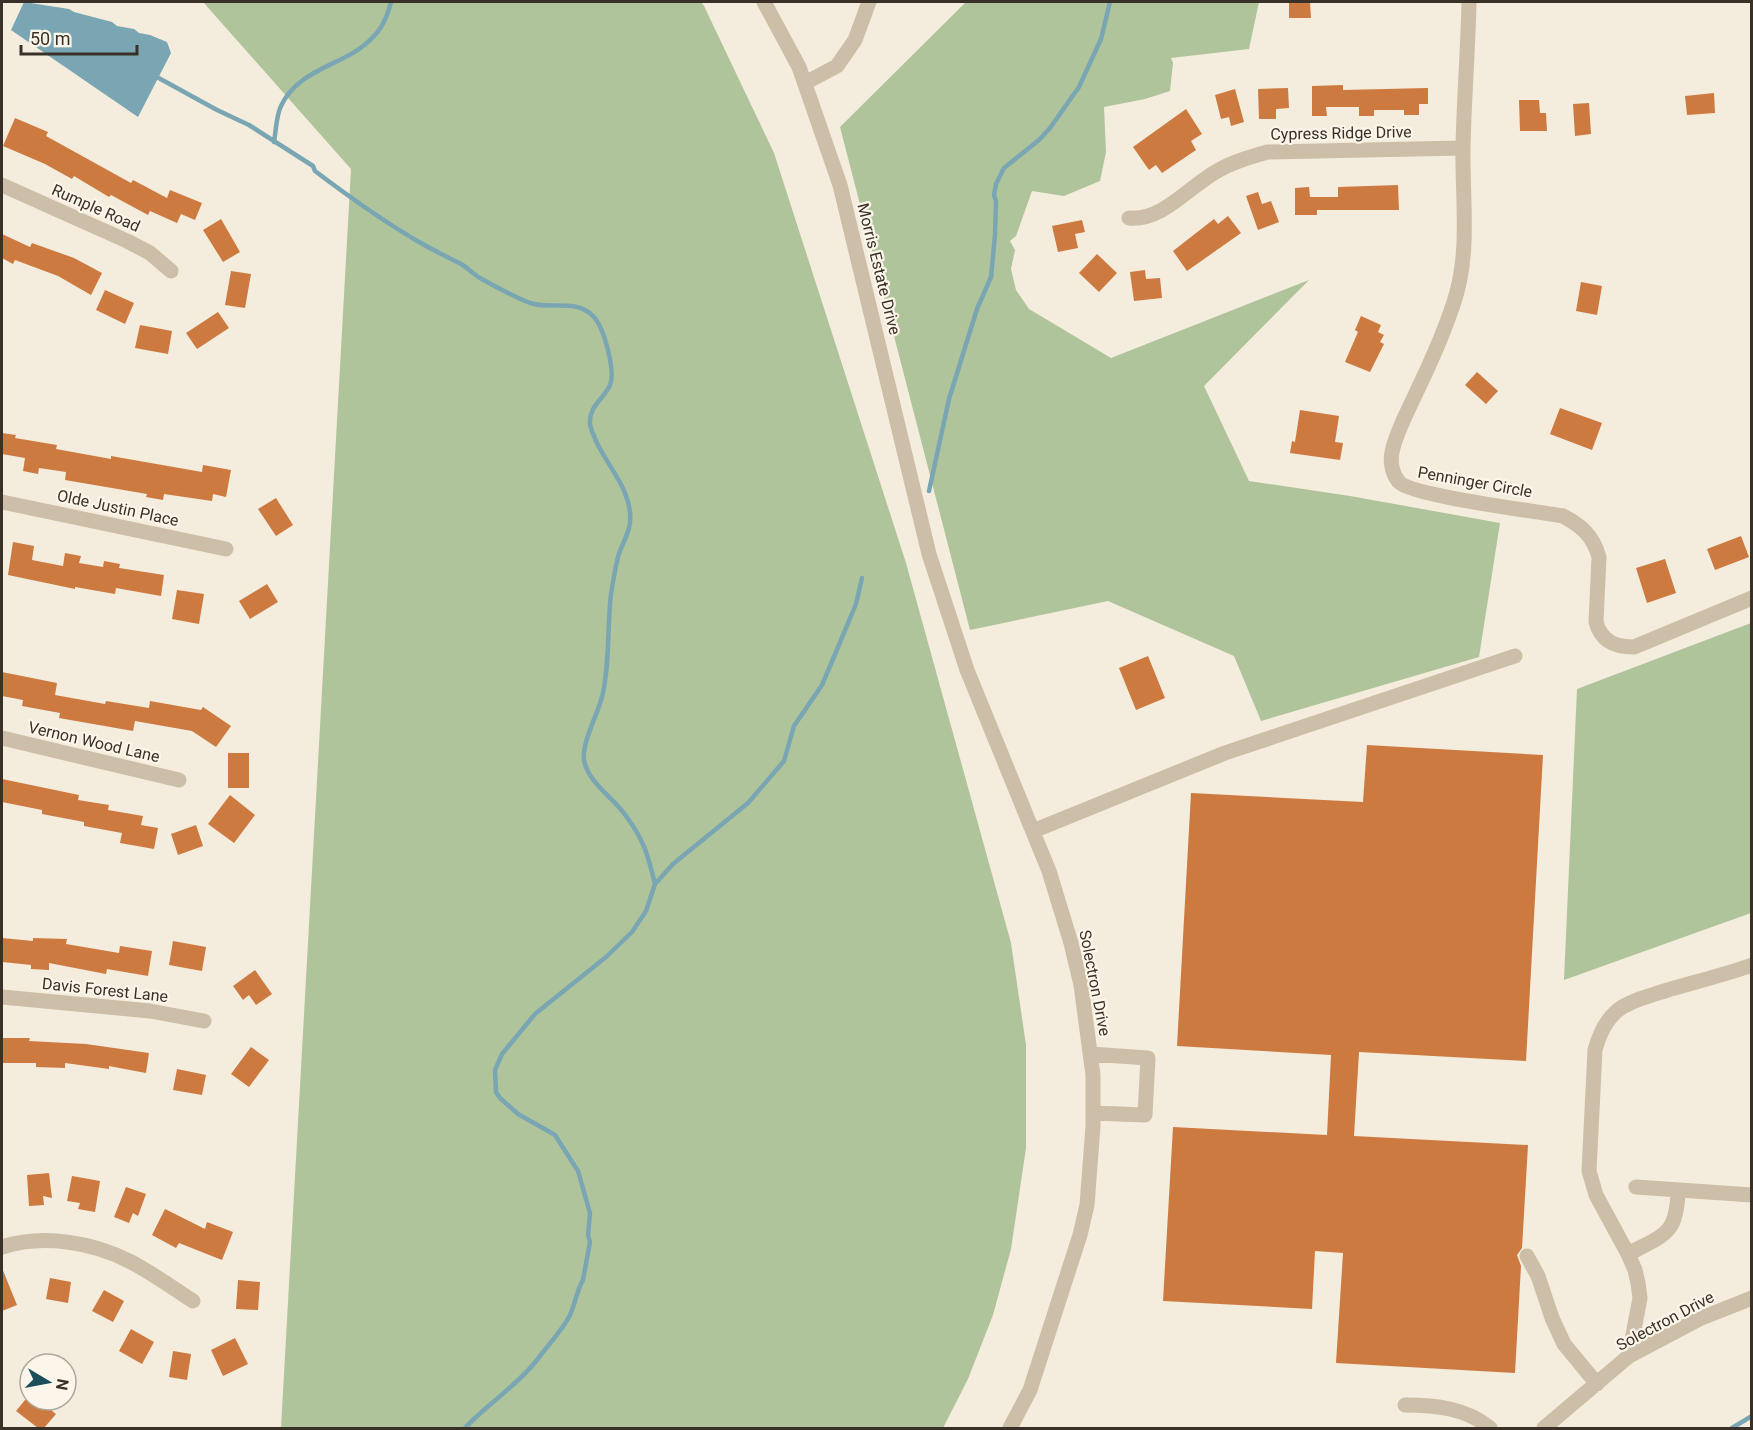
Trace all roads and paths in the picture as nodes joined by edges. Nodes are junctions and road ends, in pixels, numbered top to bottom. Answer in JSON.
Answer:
{"nodes":[{"id":1,"x":764,"y":2,"type":"edge"},
{"id":2,"x":869,"y":2,"type":"edge"},
{"id":3,"x":1469,"y":2,"type":"edge"},
{"id":4,"x":805,"y":83,"type":"junction"},
{"id":5,"x":1463,"y":148,"type":"junction"},
{"id":6,"x":2,"y":185,"type":"edge"},
{"id":7,"x":1129,"y":218,"type":"dead end"},
{"id":8,"x":171,"y":271,"type":"dead end"},
{"id":9,"x":2,"y":502,"type":"edge"},
{"id":10,"x":226,"y":549,"type":"dead end"},
{"id":11,"x":929,"y":554,"type":"joint"},
{"id":12,"x":1752,"y":598,"type":"edge"},
{"id":13,"x":1515,"y":656,"type":"dead end"},
{"id":14,"x":2,"y":738,"type":"edge"},
{"id":15,"x":178,"y":780,"type":"dead end"},
{"id":16,"x":1033,"y":831,"type":"junction"},
{"id":17,"x":1752,"y":965,"type":"edge"},
{"id":18,"x":2,"y":997,"type":"edge"},
{"id":19,"x":204,"y":1021,"type":"dead end"},
{"id":20,"x":1090,"y":1054,"type":"junction"},
{"id":21,"x":1093,"y":1113,"type":"junction"},
{"id":22,"x":1636,"y":1187,"type":"dead end"},
{"id":23,"x":1678,"y":1190,"type":"junction"},
{"id":24,"x":1752,"y":1195,"type":"edge"},
{"id":25,"x":2,"y":1247,"type":"edge"},
{"id":26,"x":1628,"y":1254,"type":"junction"},
{"id":27,"x":1527,"y":1256,"type":"dead end"},
{"id":28,"x":1752,"y":1298,"type":"edge"},
{"id":29,"x":193,"y":1301,"type":"dead end"},
{"id":30,"x":1629,"y":1356,"type":"junction"},
{"id":31,"x":1597,"y":1384,"type":"junction"},
{"id":32,"x":1405,"y":1405,"type":"dead end"},
{"id":33,"x":1010,"y":1428,"type":"edge"},
{"id":34,"x":1490,"y":1428,"type":"edge"},
{"id":35,"x":1544,"y":1428,"type":"edge"}],
"edges":[{"from":1,"to":4,"type":"street","name":"Morris Estate Drive"},
{"from":2,"to":4,"type":"street"},
{"from":3,"to":5,"type":"street","name":"Penninger Circle"},
{"from":4,"to":11,"type":"street","name":"Morris Estate Drive"},
{"from":5,"to":7,"type":"street","name":"Cypress Ridge Drive"},
{"from":5,"to":12,"type":"street","name":"Penninger Circle"},
{"from":6,"to":8,"type":"street","name":"Rumple Road"},
{"from":9,"to":10,"type":"street","name":"Olde Justin Place"},
{"from":11,"to":16,"type":"street","name":"Solectron Drive"},
{"from":13,"to":16,"type":"street"},
{"from":14,"to":15,"type":"street","name":"Vernon Wood Lane"},
{"from":16,"to":20,"type":"street","name":"Solectron Drive"},
{"from":17,"to":26,"type":"street"},
{"from":18,"to":19,"type":"street","name":"Davis Forest Lane"},
{"from":20,"to":21,"type":"street","name":"Solectron Drive"},
{"from":20,"to":21,"type":"street"},
{"from":21,"to":33,"type":"street","name":"Solectron Drive"},
{"from":22,"to":23,"type":"street"},
{"from":23,"to":24,"type":"street"},
{"from":23,"to":26,"type":"street"},
{"from":25,"to":29,"type":"street"},
{"from":26,"to":30,"type":"street"},
{"from":27,"to":31,"type":"street"},
{"from":28,"to":30,"type":"street","name":"Solectron Drive"},
{"from":30,"to":31,"type":"street","name":"Solectron Drive"},
{"from":31,"to":35,"type":"street","name":"Solectron Drive"},
{"from":32,"to":34,"type":"street"}]}
